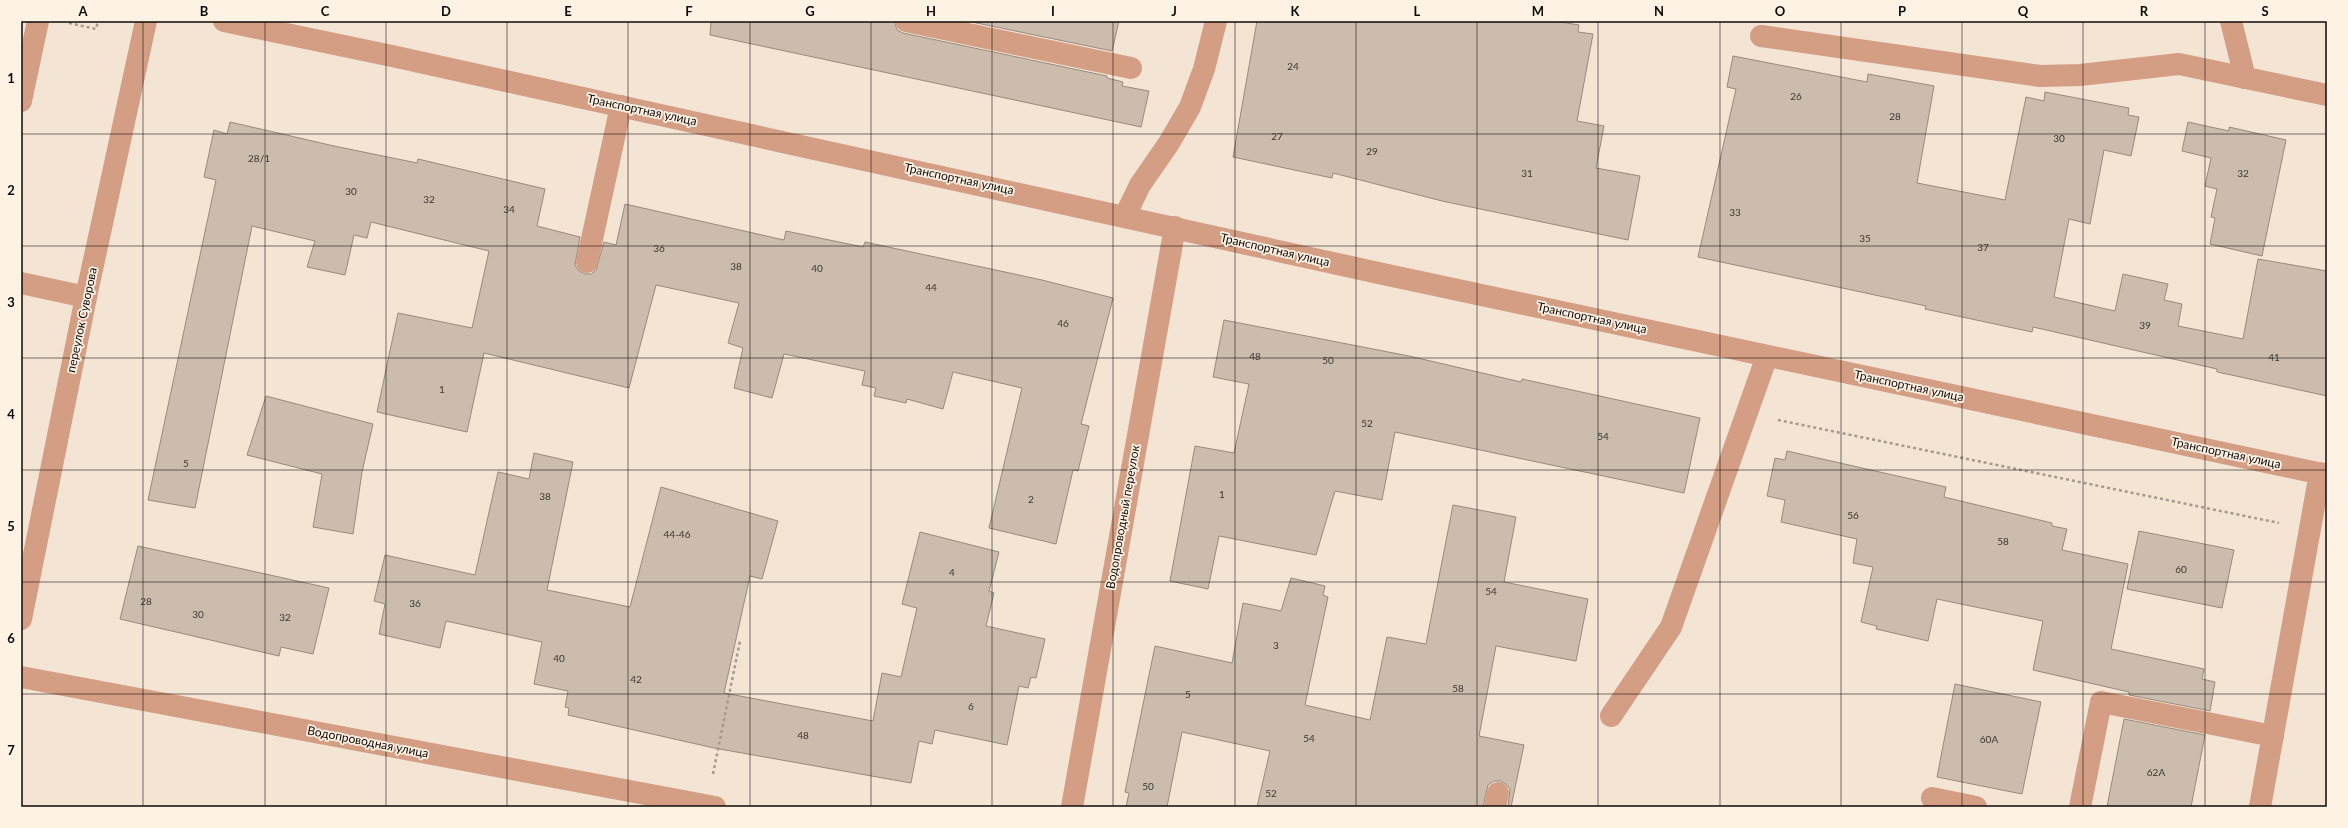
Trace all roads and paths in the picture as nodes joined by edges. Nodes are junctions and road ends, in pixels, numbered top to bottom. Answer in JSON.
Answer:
{"nodes":[{"id":1,"x":38,"y":21,"type":"edge"},
{"id":2,"x":98,"y":21,"type":"edge"},
{"id":3,"x":146,"y":21,"type":"edge"},
{"id":4,"x":906,"y":21,"type":"edge"},
{"id":5,"x":1216,"y":21,"type":"edge"},
{"id":6,"x":2231,"y":21,"type":"edge"},
{"id":7,"x":67,"y":22,"type":"dead end"},
{"id":8,"x":231,"y":22,"type":"edge"},
{"id":9,"x":1760,"y":36,"type":"dead end"},
{"id":10,"x":1131,"y":68,"type":"dead end"},
{"id":11,"x":2245,"y":78,"type":"junction"},
{"id":12,"x":2327,"y":95,"type":"edge"},
{"id":13,"x":21,"y":102,"type":"edge"},
{"id":14,"x":621,"y":106,"type":"junction"},
{"id":15,"x":1125,"y":216,"type":"junction"},
{"id":16,"x":1175,"y":227,"type":"junction"},
{"id":17,"x":587,"y":262,"type":"dead end"},
{"id":18,"x":21,"y":283,"type":"edge"},
{"id":19,"x":86,"y":297,"type":"junction"},
{"id":20,"x":1767,"y":356,"type":"junction"},
{"id":21,"x":1746,"y":414,"type":"junction"},
{"id":22,"x":2324,"y":474,"type":"edge"},
{"id":23,"x":2310,"y":530,"type":"junction"},
{"id":24,"x":21,"y":619,"type":"edge"},
{"id":25,"x":740,"y":641,"type":"dead end"},
{"id":26,"x":21,"y":677,"type":"edge"},
{"id":27,"x":1612,"y":716,"type":"dead end"},
{"id":28,"x":2273,"y":736,"type":"junction"},
{"id":29,"x":1932,"y":798,"type":"dead end"},
{"id":30,"x":711,"y":806,"type":"edge"},
{"id":31,"x":1072,"y":807,"type":"edge"},
{"id":32,"x":1976,"y":807,"type":"edge"},
{"id":33,"x":2080,"y":807,"type":"edge"},
{"id":34,"x":2260,"y":807,"type":"edge"}],
"edges":[{"from":1,"to":13,"type":"street"},
{"from":2,"to":7,"type":"path"},
{"from":3,"to":19,"type":"street","name":"переулок Суворова"},
{"from":4,"to":10,"type":"street"},
{"from":5,"to":15,"type":"street"},
{"from":6,"to":11,"type":"street"},
{"from":8,"to":14,"type":"street","name":"Транспортная улица"},
{"from":9,"to":11,"type":"street"},
{"from":11,"to":12,"type":"street"},
{"from":14,"to":15,"type":"street","name":"Транспортная улица"},
{"from":14,"to":17,"type":"street"},
{"from":15,"to":16,"type":"street","name":"Транспортная улица"},
{"from":16,"to":20,"type":"street","name":"Транспортная улица"},
{"from":16,"to":31,"type":"street","name":"Водопроводный переулок"},
{"from":18,"to":19,"type":"street"},
{"from":19,"to":24,"type":"street","name":"переулок Суворова"},
{"from":20,"to":21,"type":"street"},
{"from":20,"to":22,"type":"street","name":"Транспортная улица"},
{"from":21,"to":23,"type":"path"},
{"from":21,"to":27,"type":"street"},
{"from":22,"to":23,"type":"street"},
{"from":23,"to":28,"type":"street"},
{"from":25,"to":30,"type":"path"},
{"from":26,"to":30,"type":"street","name":"Водопроводная улица"},
{"from":28,"to":33,"type":"street"},
{"from":28,"to":34,"type":"street"},
{"from":29,"to":32,"type":"street"}]}
